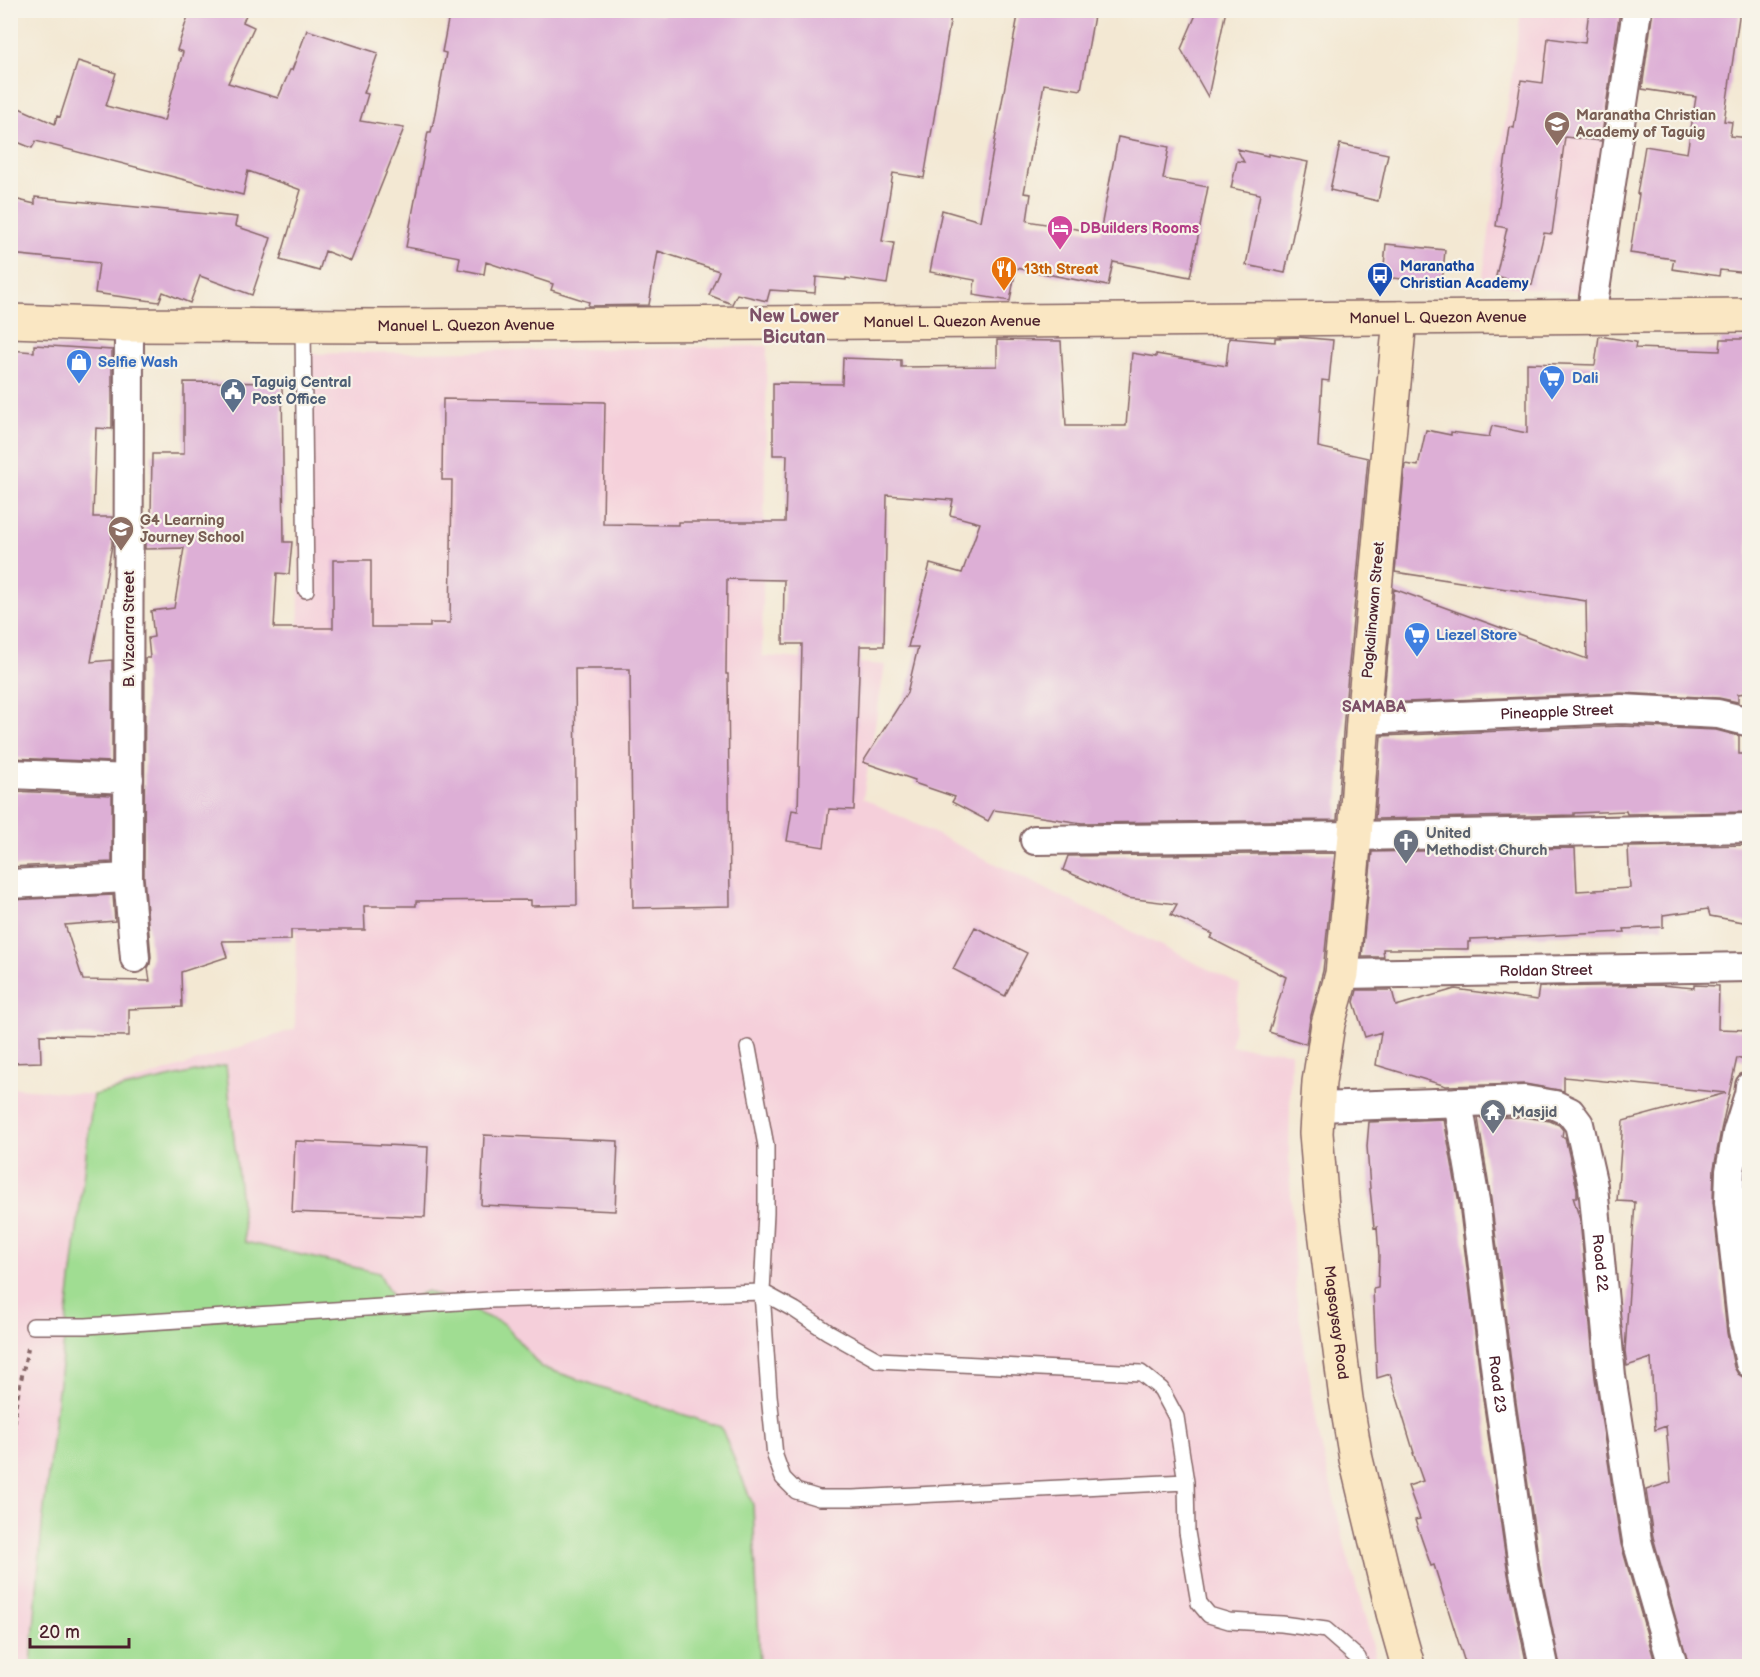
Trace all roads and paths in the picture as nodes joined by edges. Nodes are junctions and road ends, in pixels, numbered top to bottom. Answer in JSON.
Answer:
{"nodes":[{"id":1,"x":1637,"y":10,"type":"edge"},
{"id":2,"x":1749,"y":315,"type":"edge"},
{"id":3,"x":1591,"y":316,"type":"junction"},
{"id":4,"x":1400,"y":318,"type":"junction"},
{"id":5,"x":10,"y":321,"type":"edge"},
{"id":6,"x":129,"y":325,"type":"junction"},
{"id":7,"x":303,"y":326,"type":"junction"},
{"id":8,"x":306,"y":590,"type":"dead end"},
{"id":9,"x":1363,"y":720,"type":"junction"},
{"id":10,"x":1749,"y":722,"type":"edge"},
{"id":11,"x":10,"y":774,"type":"edge"},
{"id":12,"x":129,"y":779,"type":"junction"},
{"id":13,"x":1749,"y":828,"type":"edge"},
{"id":14,"x":1355,"y":836,"type":"junction"},
{"id":15,"x":1035,"y":840,"type":"dead end"},
{"id":16,"x":128,"y":879,"type":"junction"},
{"id":17,"x":10,"y":884,"type":"edge"},
{"id":18,"x":135,"y":958,"type":"dead end"},
{"id":19,"x":1749,"y":967,"type":"edge"},
{"id":20,"x":1342,"y":974,"type":"junction"},
{"id":21,"x":748,"y":1048,"type":"dead end"},
{"id":22,"x":1749,"y":1086,"type":"edge"},
{"id":23,"x":1458,"y":1102,"type":"junction"},
{"id":24,"x":1317,"y":1107,"type":"junction"},
{"id":25,"x":762,"y":1292,"type":"junction"},
{"id":26,"x":33,"y":1326,"type":"joint"},
{"id":27,"x":1749,"y":1363,"type":"edge"},
{"id":28,"x":1186,"y":1482,"type":"junction"},
{"id":29,"x":11,"y":1666,"type":"edge"},
{"id":30,"x":1361,"y":1666,"type":"edge"},
{"id":31,"x":1408,"y":1666,"type":"edge"},
{"id":32,"x":1544,"y":1666,"type":"edge"},
{"id":33,"x":1673,"y":1666,"type":"edge"}],
"edges":[{"from":1,"to":3,"type":"street"},
{"from":2,"to":3,"type":"main road","name":"Manuel L. Quezon Avenue"},
{"from":3,"to":4,"type":"main road","name":"Manuel L. Quezon Avenue"},
{"from":4,"to":7,"type":"main road","name":"Manuel L. Quezon Avenue"},
{"from":4,"to":9,"type":"main road","name":"Pagkalinawan Street"},
{"from":5,"to":6,"type":"main road","name":"Manuel L. Quezon Avenue"},
{"from":6,"to":7,"type":"main road","name":"Manuel L. Quezon Avenue"},
{"from":6,"to":12,"type":"street","name":"B. Vizcarra Street"},
{"from":7,"to":8,"type":"lane"},
{"from":9,"to":10,"type":"street","name":"Pineapple Street"},
{"from":9,"to":14,"type":"main road","name":"Pagkalinawan Street"},
{"from":11,"to":12,"type":"street"},
{"from":12,"to":16,"type":"street","name":"B. Vizcarra Street"},
{"from":13,"to":14,"type":"street"},
{"from":14,"to":15,"type":"street"},
{"from":14,"to":20,"type":"main road","name":"Pagkalinawan Street"},
{"from":16,"to":17,"type":"street"},
{"from":16,"to":18,"type":"street","name":"B. Vizcarra Street"},
{"from":19,"to":20,"type":"street","name":"Roldan Street"},
{"from":20,"to":24,"type":"main road","name":"Magsaysay Road"},
{"from":21,"to":25,"type":"lane"},
{"from":22,"to":27,"type":"street"},
{"from":23,"to":24,"type":"street","name":"Road 22"},
{"from":23,"to":32,"type":"street","name":"Road 23"},
{"from":23,"to":33,"type":"street","name":"Road 22"},
{"from":24,"to":31,"type":"main road","name":"Magsaysay Road"},
{"from":25,"to":26,"type":"lane"},
{"from":25,"to":28,"type":"lane"},
{"from":25,"to":28,"type":"lane"},
{"from":26,"to":29,"type":"path"},
{"from":28,"to":30,"type":"lane"}]}
